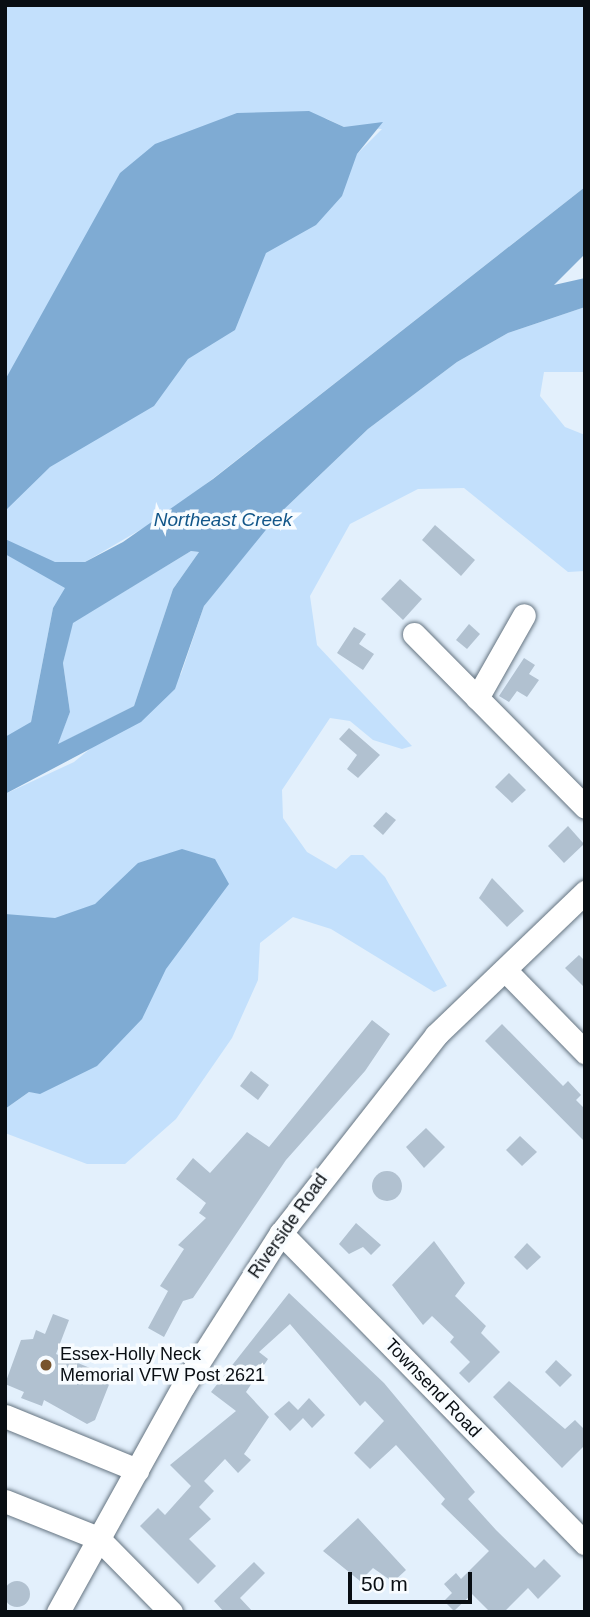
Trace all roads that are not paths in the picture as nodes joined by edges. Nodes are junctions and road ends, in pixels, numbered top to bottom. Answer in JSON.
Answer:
{"nodes":[{"id":1,"x":524,"y":615,"type":"dead end"},
{"id":2,"x":414,"y":634,"type":"dead end"},
{"id":3,"x":477,"y":698,"type":"junction"},
{"id":4,"x":585,"y":807,"type":"edge"},
{"id":5,"x":585,"y":892,"type":"edge"},
{"id":6,"x":505,"y":970,"type":"junction"},
{"id":7,"x":585,"y":1052,"type":"edge"},
{"id":8,"x":281,"y":1233,"type":"junction"},
{"id":9,"x":5,"y":1416,"type":"edge"},
{"id":10,"x":136,"y":1470,"type":"junction"},
{"id":11,"x":5,"y":1501,"type":"edge"},
{"id":12,"x":98,"y":1538,"type":"junction"},
{"id":13,"x":585,"y":1543,"type":"edge"},
{"id":14,"x":58,"y":1612,"type":"edge"},
{"id":15,"x":171,"y":1612,"type":"edge"}],
"edges":[{"from":1,"to":3,"type":"street"},
{"from":2,"to":3,"type":"street"},
{"from":3,"to":4,"type":"street"},
{"from":5,"to":6,"type":"street","name":"Riverside Road"},
{"from":6,"to":7,"type":"street"},
{"from":6,"to":8,"type":"street","name":"Riverside Road"},
{"from":8,"to":10,"type":"street","name":"Riverside Road"},
{"from":8,"to":13,"type":"street","name":"Townsend Road"},
{"from":9,"to":10,"type":"street"},
{"from":10,"to":12,"type":"street","name":"Riverside Road"},
{"from":11,"to":12,"type":"street"},
{"from":12,"to":14,"type":"street","name":"Riverside Road"},
{"from":12,"to":15,"type":"street"}]}
